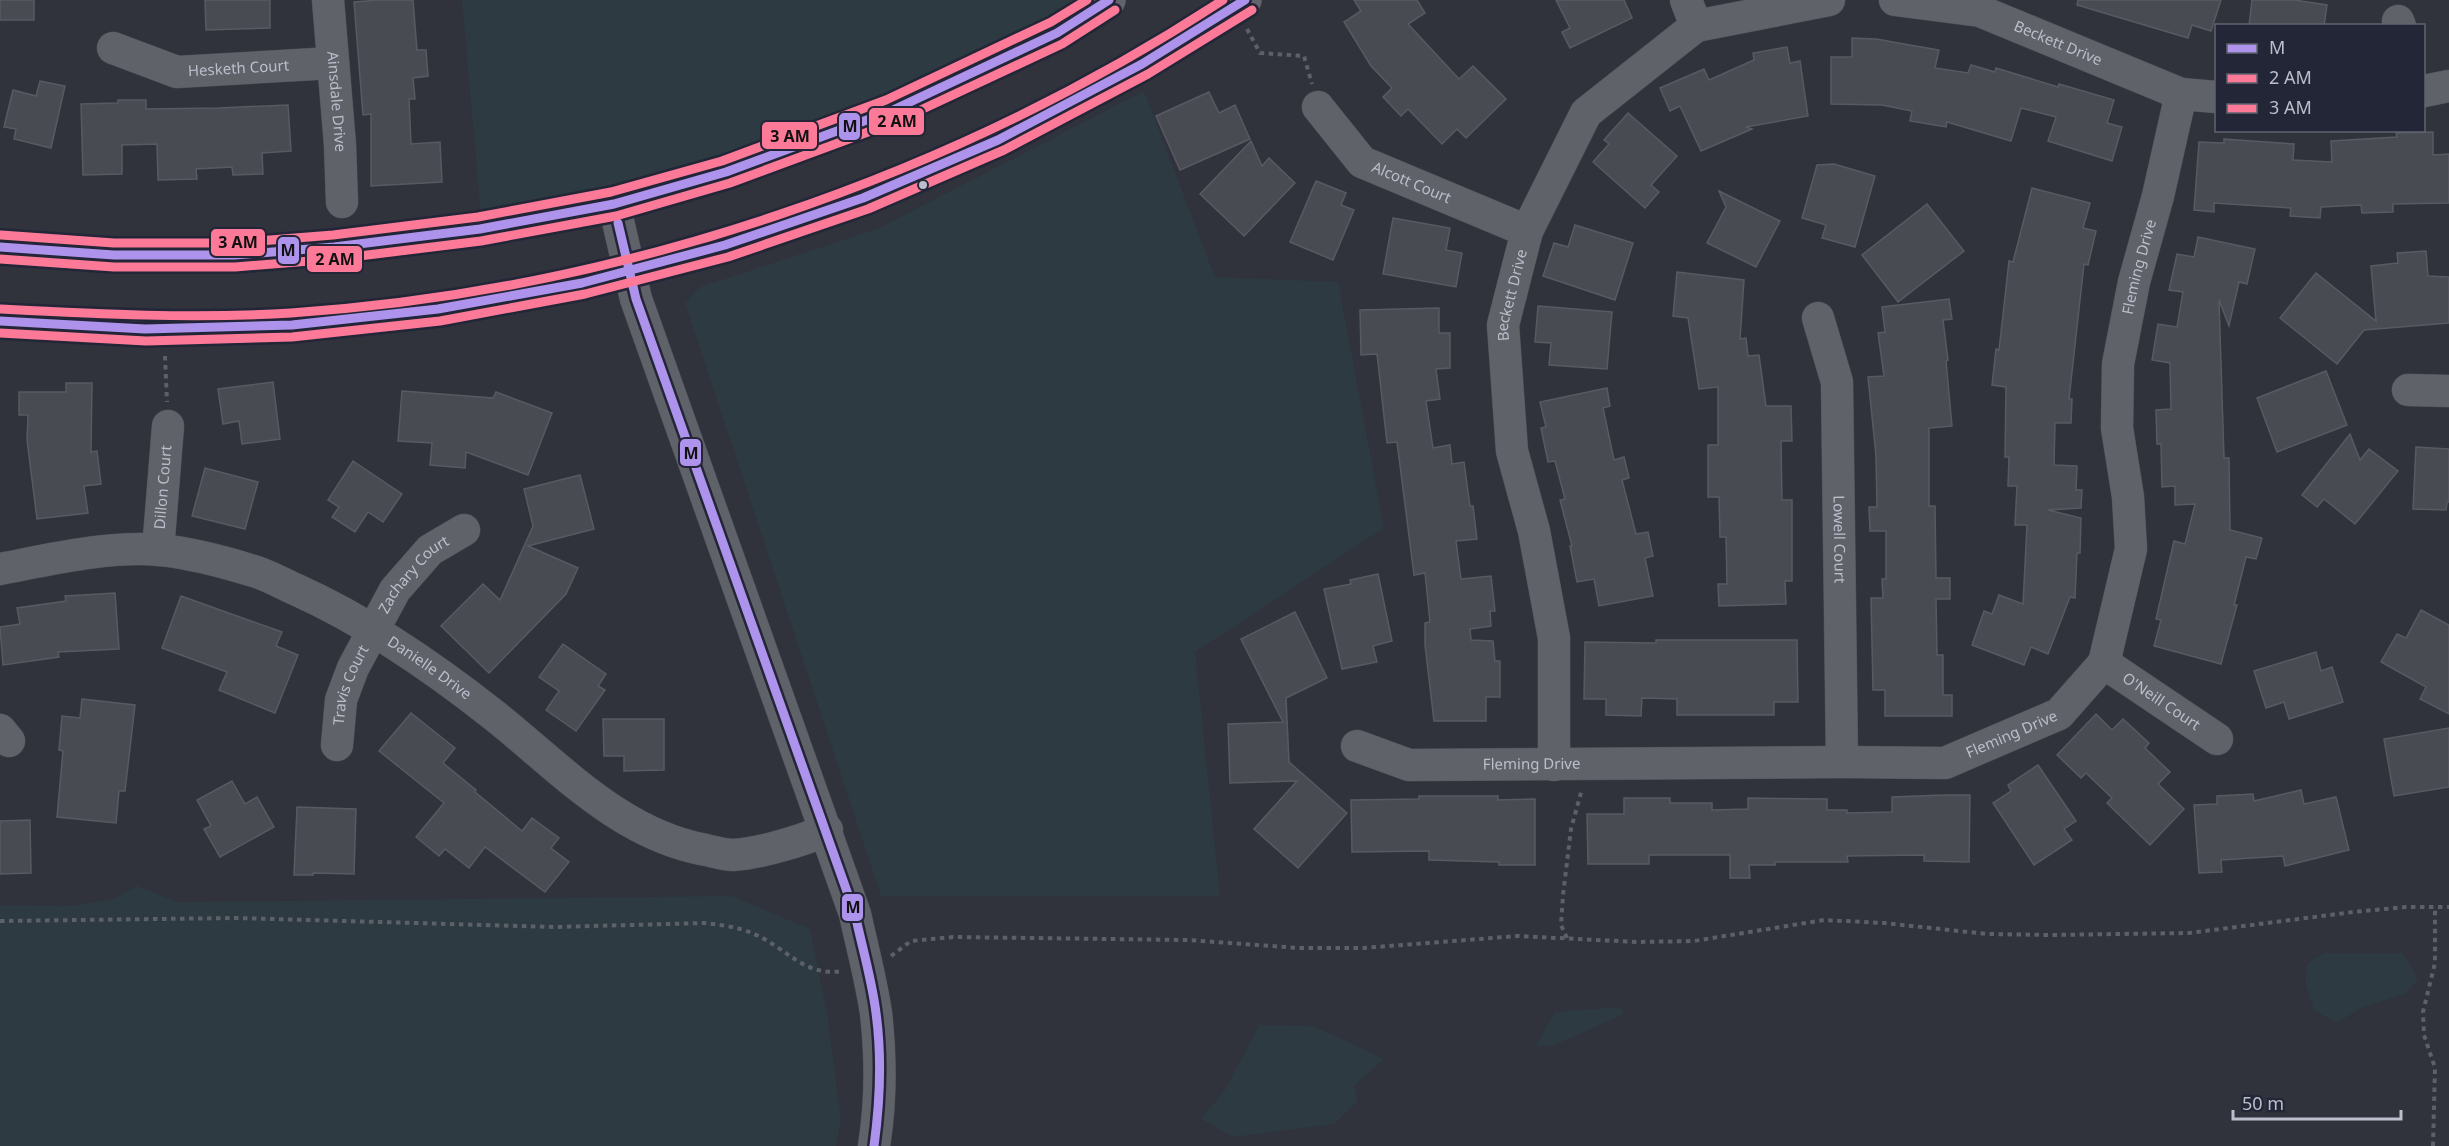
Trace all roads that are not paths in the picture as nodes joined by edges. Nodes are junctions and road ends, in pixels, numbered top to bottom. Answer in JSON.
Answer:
{"nodes":[{"id":1,"x":328,"y":0,"type":"edge"},
{"id":2,"x":1109,"y":0,"type":"edge"},
{"id":3,"x":1829,"y":0,"type":"edge"},
{"id":4,"x":1895,"y":0,"type":"edge"},
{"id":5,"x":1239,"y":4,"type":"edge"},
{"id":6,"x":1691,"y":13,"type":"edge"},
{"id":7,"x":113,"y":48,"type":"dead end"},
{"id":8,"x":333,"y":63,"type":"junction"},
{"id":9,"x":2449,"y":86,"type":"edge"},
{"id":10,"x":2425,"y":91,"type":"edge"},
{"id":11,"x":2181,"y":94,"type":"junction"},
{"id":12,"x":2215,"y":97,"type":"edge"},
{"id":13,"x":1318,"y":107,"type":"road end"},
{"id":14,"x":342,"y":202,"type":"dead end"},
{"id":15,"x":614,"y":204,"type":"junction"},
{"id":16,"x":1527,"y":231,"type":"junction"},
{"id":17,"x":0,"y":247,"type":"edge"},
{"id":18,"x":629,"y":273,"type":"junction"},
{"id":19,"x":1818,"y":318,"type":"dead end"},
{"id":20,"x":0,"y":321,"type":"edge"},
{"id":21,"x":2408,"y":390,"type":"dead end"},
{"id":22,"x":2449,"y":391,"type":"edge"},
{"id":23,"x":168,"y":426,"type":"road end"},
{"id":24,"x":464,"y":530,"type":"dead end"},
{"id":25,"x":158,"y":550,"type":"junction"},
{"id":26,"x":0,"y":569,"type":"edge"},
{"id":27,"x":373,"y":629,"type":"junction"},
{"id":28,"x":2104,"y":663,"type":"junction"},
{"id":29,"x":2217,"y":740,"type":"dead end"},
{"id":30,"x":337,"y":745,"type":"dead end"},
{"id":31,"x":1358,"y":746,"type":"dead end"},
{"id":32,"x":1842,"y":762,"type":"junction"},
{"id":33,"x":1568,"y":764,"type":"junction"},
{"id":34,"x":827,"y":830,"type":"junction"},
{"id":35,"x":874,"y":1146,"type":"edge"}],
"edges":[{"from":1,"to":8,"type":"street","name":"Ainsdale Drive"},
{"from":2,"to":15,"type":"main road"},
{"from":3,"to":6,"type":"street","name":"Beckett Drive"},
{"from":4,"to":11,"type":"street","name":"Beckett Drive"},
{"from":5,"to":18,"type":"main road"},
{"from":6,"to":16,"type":"street","name":"Beckett Drive"},
{"from":7,"to":8,"type":"street","name":"Hesketh Court"},
{"from":8,"to":14,"type":"street","name":"Ainsdale Drive"},
{"from":9,"to":10,"type":"street"},
{"from":11,"to":12,"type":"street","name":"Beckett Drive"},
{"from":11,"to":28,"type":"street","name":"Fleming Drive"},
{"from":13,"to":16,"type":"street","name":"Alcott Court"},
{"from":15,"to":17,"type":"main road"},
{"from":15,"to":18,"type":"street"},
{"from":16,"to":33,"type":"street","name":"Beckett Drive"},
{"from":18,"to":20,"type":"main road"},
{"from":18,"to":34,"type":"street"},
{"from":19,"to":32,"type":"street","name":"Lowell Court"},
{"from":21,"to":22,"type":"street"},
{"from":23,"to":25,"type":"street","name":"Dillon Court"},
{"from":24,"to":27,"type":"street","name":"Zachary Court"},
{"from":25,"to":26,"type":"street","name":"Danielle Drive"},
{"from":25,"to":27,"type":"street","name":"Danielle Drive"},
{"from":27,"to":30,"type":"street","name":"Travis Court"},
{"from":27,"to":34,"type":"street","name":"Danielle Drive"},
{"from":28,"to":29,"type":"street","name":"O'Neill Court"},
{"from":28,"to":32,"type":"street","name":"Fleming Drive"},
{"from":31,"to":33,"type":"street","name":"Fleming Drive"},
{"from":32,"to":33,"type":"street","name":"Fleming Drive"},
{"from":34,"to":35,"type":"street"}]}
